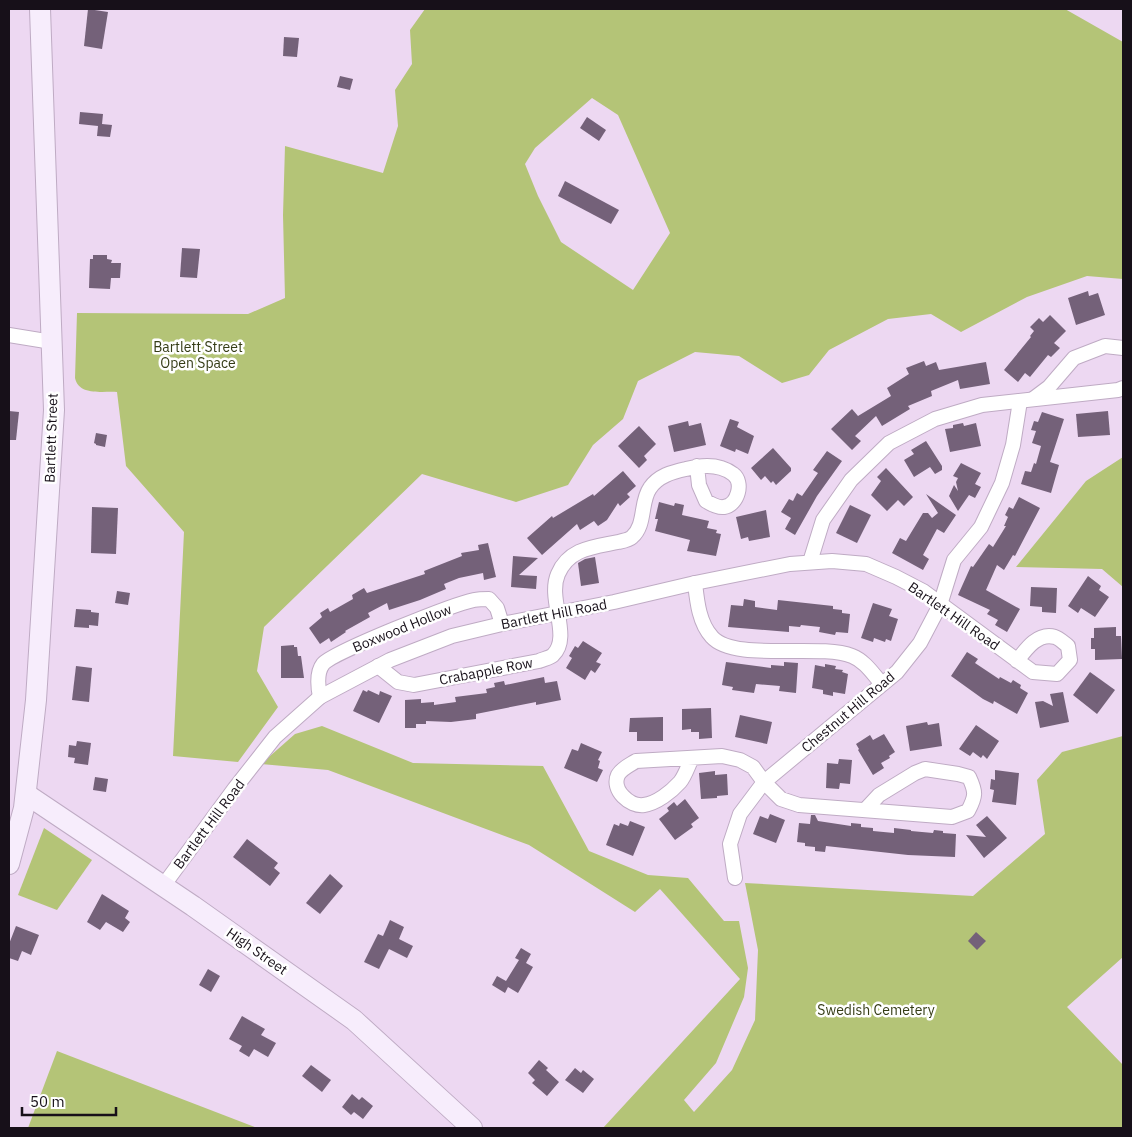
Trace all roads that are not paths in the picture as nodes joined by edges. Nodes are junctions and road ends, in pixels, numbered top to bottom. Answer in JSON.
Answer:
{"nodes":[{"id":1,"x":40,"y":9,"type":"edge"},
{"id":2,"x":46,"y":9,"type":"edge"},
{"id":3,"x":40,"y":32,"type":"junction"},
{"id":4,"x":9,"y":335,"type":"edge"},
{"id":5,"x":52,"y":342,"type":"junction"},
{"id":6,"x":1123,"y":348,"type":"edge"},
{"id":7,"x":1123,"y":388,"type":"edge"},
{"id":8,"x":1026,"y":401,"type":"junction"},
{"id":9,"x":697,"y":466,"type":"dead end"},
{"id":10,"x":810,"y":562,"type":"junction"},
{"id":11,"x":695,"y":583,"type":"junction"},
{"id":12,"x":940,"y":605,"type":"junction"},
{"id":13,"x":557,"y":613,"type":"junction"},
{"id":14,"x":502,"y":624,"type":"junction"},
{"id":15,"x":1016,"y":661,"type":"dead end"},
{"id":16,"x":378,"y":666,"type":"junction"},
{"id":17,"x":882,"y":684,"type":"junction"},
{"id":18,"x":320,"y":697,"type":"junction"},
{"id":19,"x":692,"y":758,"type":"junction"},
{"id":20,"x":764,"y":782,"type":"junction"},
{"id":21,"x":26,"y":794,"type":"junction"},
{"id":22,"x":865,"y":810,"type":"junction"},
{"id":23,"x":9,"y":864,"type":"edge"},
{"id":24,"x":735,"y":878,"type":"dead end"},
{"id":25,"x":163,"y":886,"type":"junction"},
{"id":26,"x":472,"y":1128,"type":"edge"}],
"edges":[{"from":1,"to":3,"type":"main road","name":"Bartlett Street"},
{"from":2,"to":3,"type":"street"},
{"from":3,"to":5,"type":"main road","name":"Bartlett Street"},
{"from":4,"to":5,"type":"street"},
{"from":5,"to":21,"type":"main road","name":"Bartlett Street"},
{"from":6,"to":8,"type":"street"},
{"from":7,"to":8,"type":"street"},
{"from":8,"to":10,"type":"street"},
{"from":8,"to":12,"type":"street","name":"Chestnut Hill Road"},
{"from":9,"to":13,"type":"street","name":"Crabapple Row"},
{"from":10,"to":11,"type":"street","name":"Bartlett Hill Road"},
{"from":10,"to":12,"type":"street","name":"Bartlett Hill Road"},
{"from":11,"to":13,"type":"street","name":"Bartlett Hill Road"},
{"from":11,"to":17,"type":"street"},
{"from":12,"to":15,"type":"street","name":"Bartlett Hill Road"},
{"from":12,"to":17,"type":"street","name":"Chestnut Hill Road"},
{"from":13,"to":14,"type":"street","name":"Bartlett Hill Road"},
{"from":13,"to":16,"type":"street","name":"Crabapple Row"},
{"from":14,"to":16,"type":"street","name":"Bartlett Hill Road"},
{"from":14,"to":18,"type":"street","name":"Boxwood Hollow"},
{"from":16,"to":18,"type":"street","name":"Bartlett Hill Road"},
{"from":17,"to":20,"type":"street","name":"Chestnut Hill Road"},
{"from":18,"to":25,"type":"street","name":"Bartlett Hill Road"},
{"from":19,"to":19,"type":"street"},
{"from":19,"to":20,"type":"street"},
{"from":20,"to":22,"type":"street"},
{"from":20,"to":24,"type":"street","name":"Chestnut Hill Road"},
{"from":21,"to":23,"type":"main road","name":"Bartlett Street"},
{"from":21,"to":25,"type":"main road","name":"High Street"},
{"from":22,"to":22,"type":"street"},
{"from":25,"to":26,"type":"main road","name":"High Street"}]}
